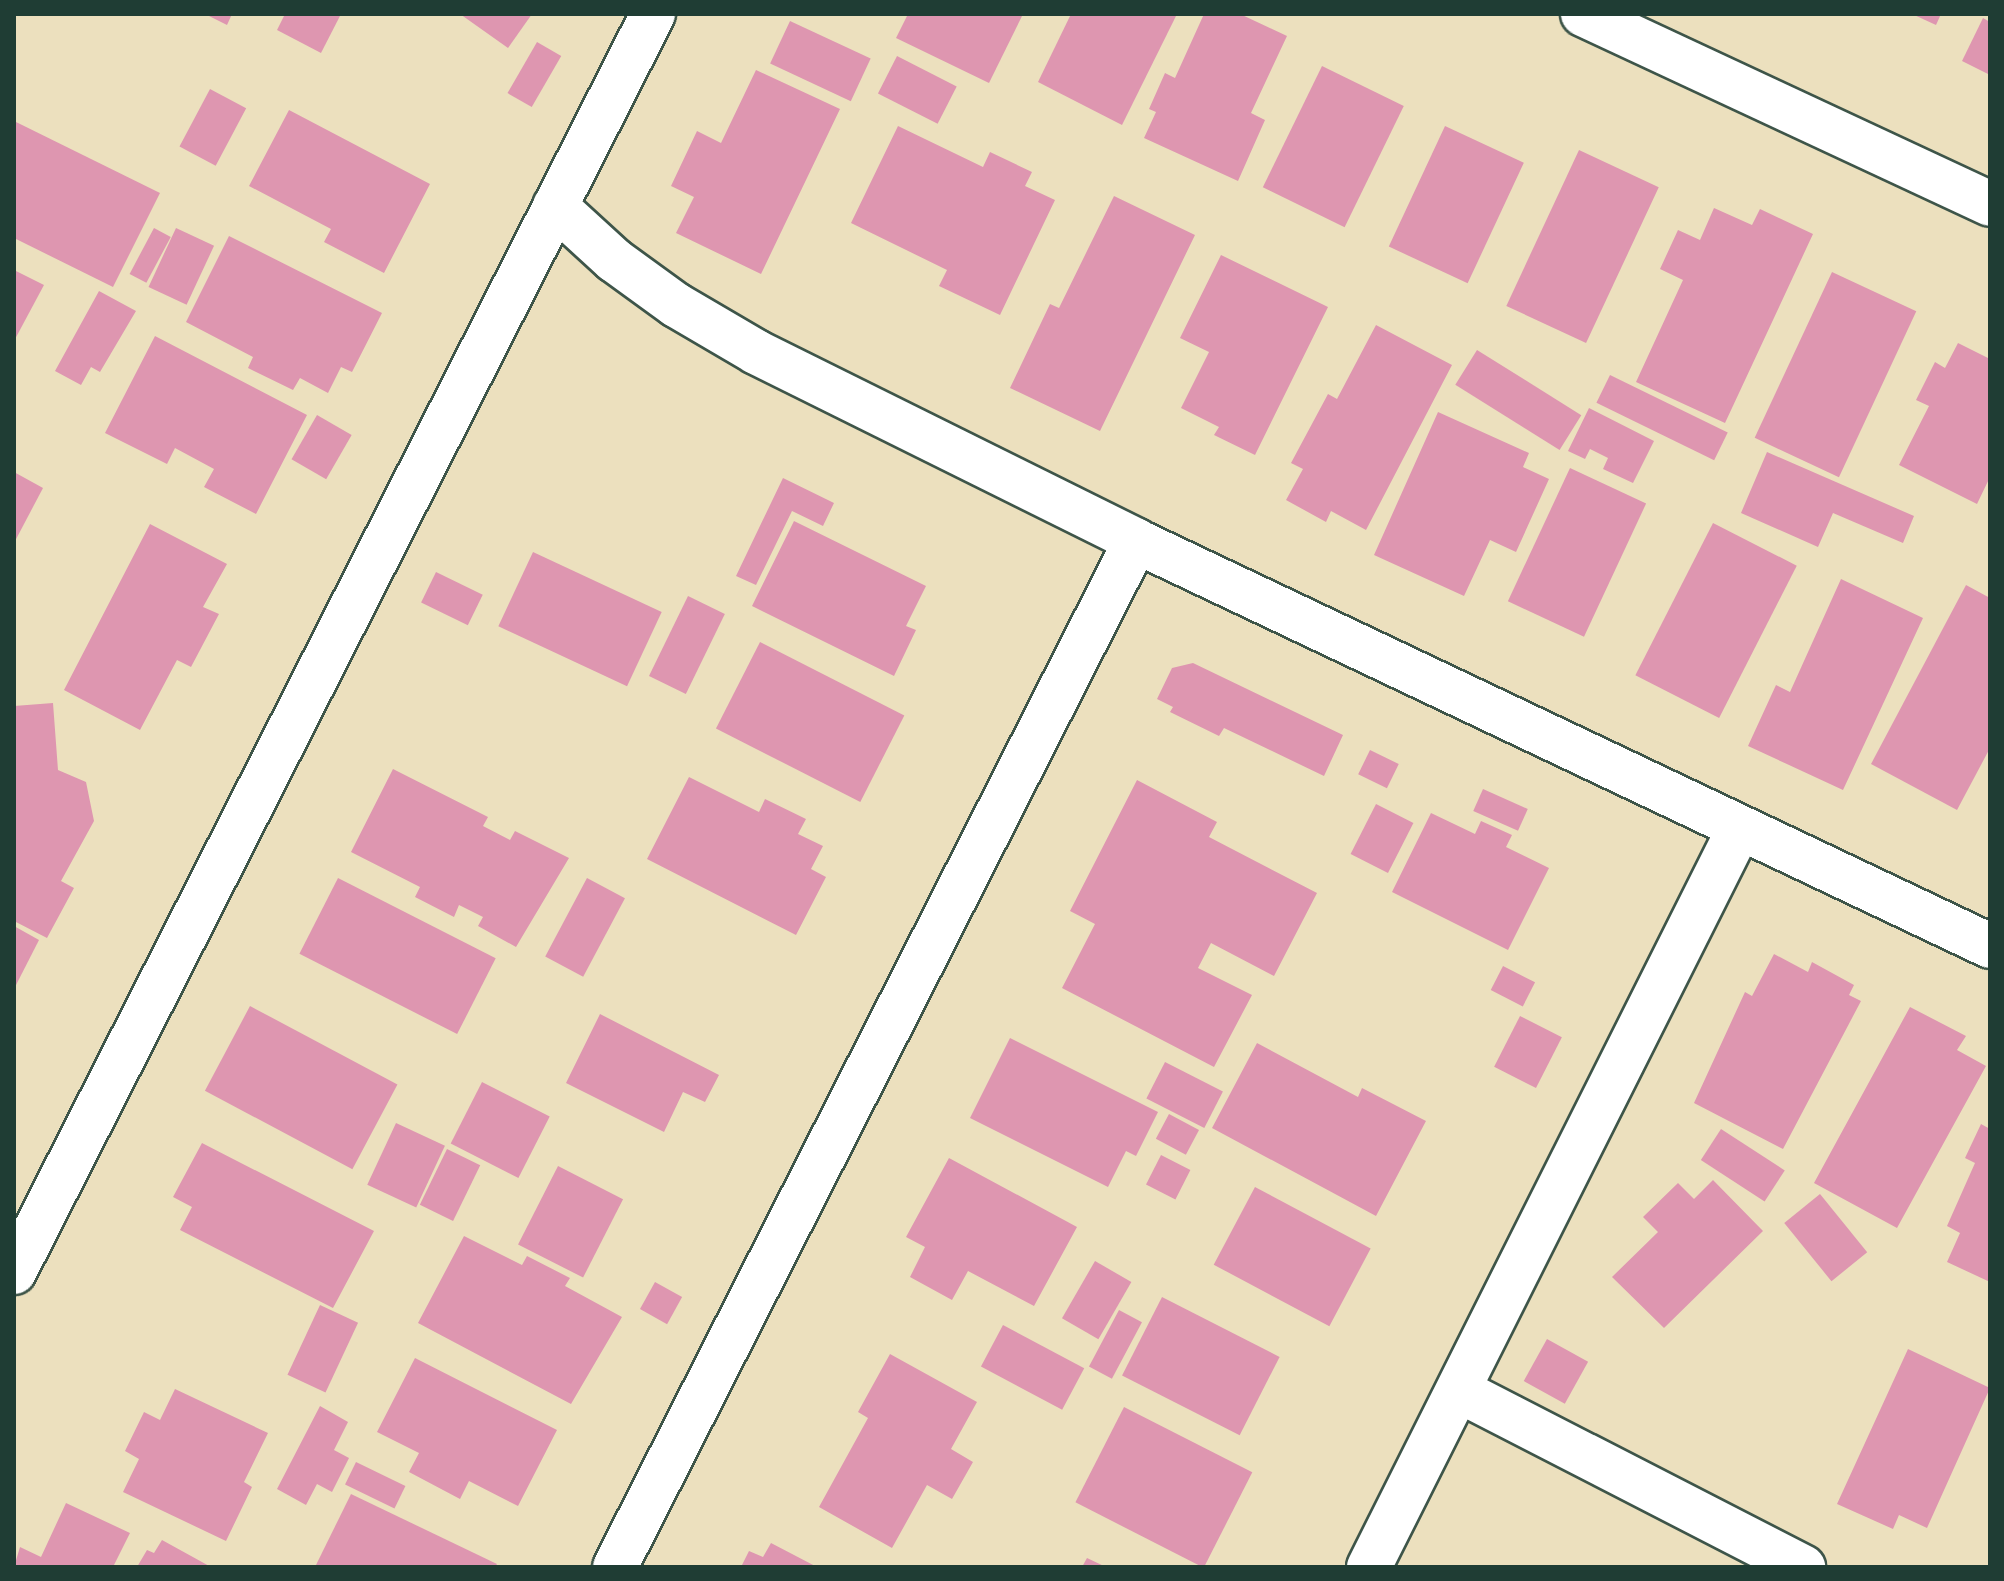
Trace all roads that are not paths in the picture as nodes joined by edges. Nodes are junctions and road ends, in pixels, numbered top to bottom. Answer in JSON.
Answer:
{"nodes":[{"id":1,"x":653,"y":14,"type":"edge"},
{"id":2,"x":1583,"y":14,"type":"edge"},
{"id":3,"x":1990,"y":204,"type":"edge"},
{"id":4,"x":555,"y":206,"type":"junction"},
{"id":5,"x":1136,"y":541,"type":"junction"},
{"id":6,"x":1739,"y":829,"type":"junction"},
{"id":7,"x":1990,"y":946,"type":"edge"},
{"id":8,"x":14,"y":1272,"type":"edge"},
{"id":9,"x":1460,"y":1391,"type":"junction"},
{"id":10,"x":615,"y":1567,"type":"edge"},
{"id":11,"x":1369,"y":1567,"type":"edge"},
{"id":12,"x":1803,"y":1567,"type":"edge"}],
"edges":[{"from":1,"to":4,"type":"street"},
{"from":2,"to":3,"type":"street"},
{"from":4,"to":5,"type":"street"},
{"from":4,"to":8,"type":"street"},
{"from":5,"to":6,"type":"street"},
{"from":5,"to":10,"type":"street"},
{"from":6,"to":7,"type":"street"},
{"from":6,"to":9,"type":"street"},
{"from":9,"to":11,"type":"street"},
{"from":9,"to":12,"type":"street"}]}
